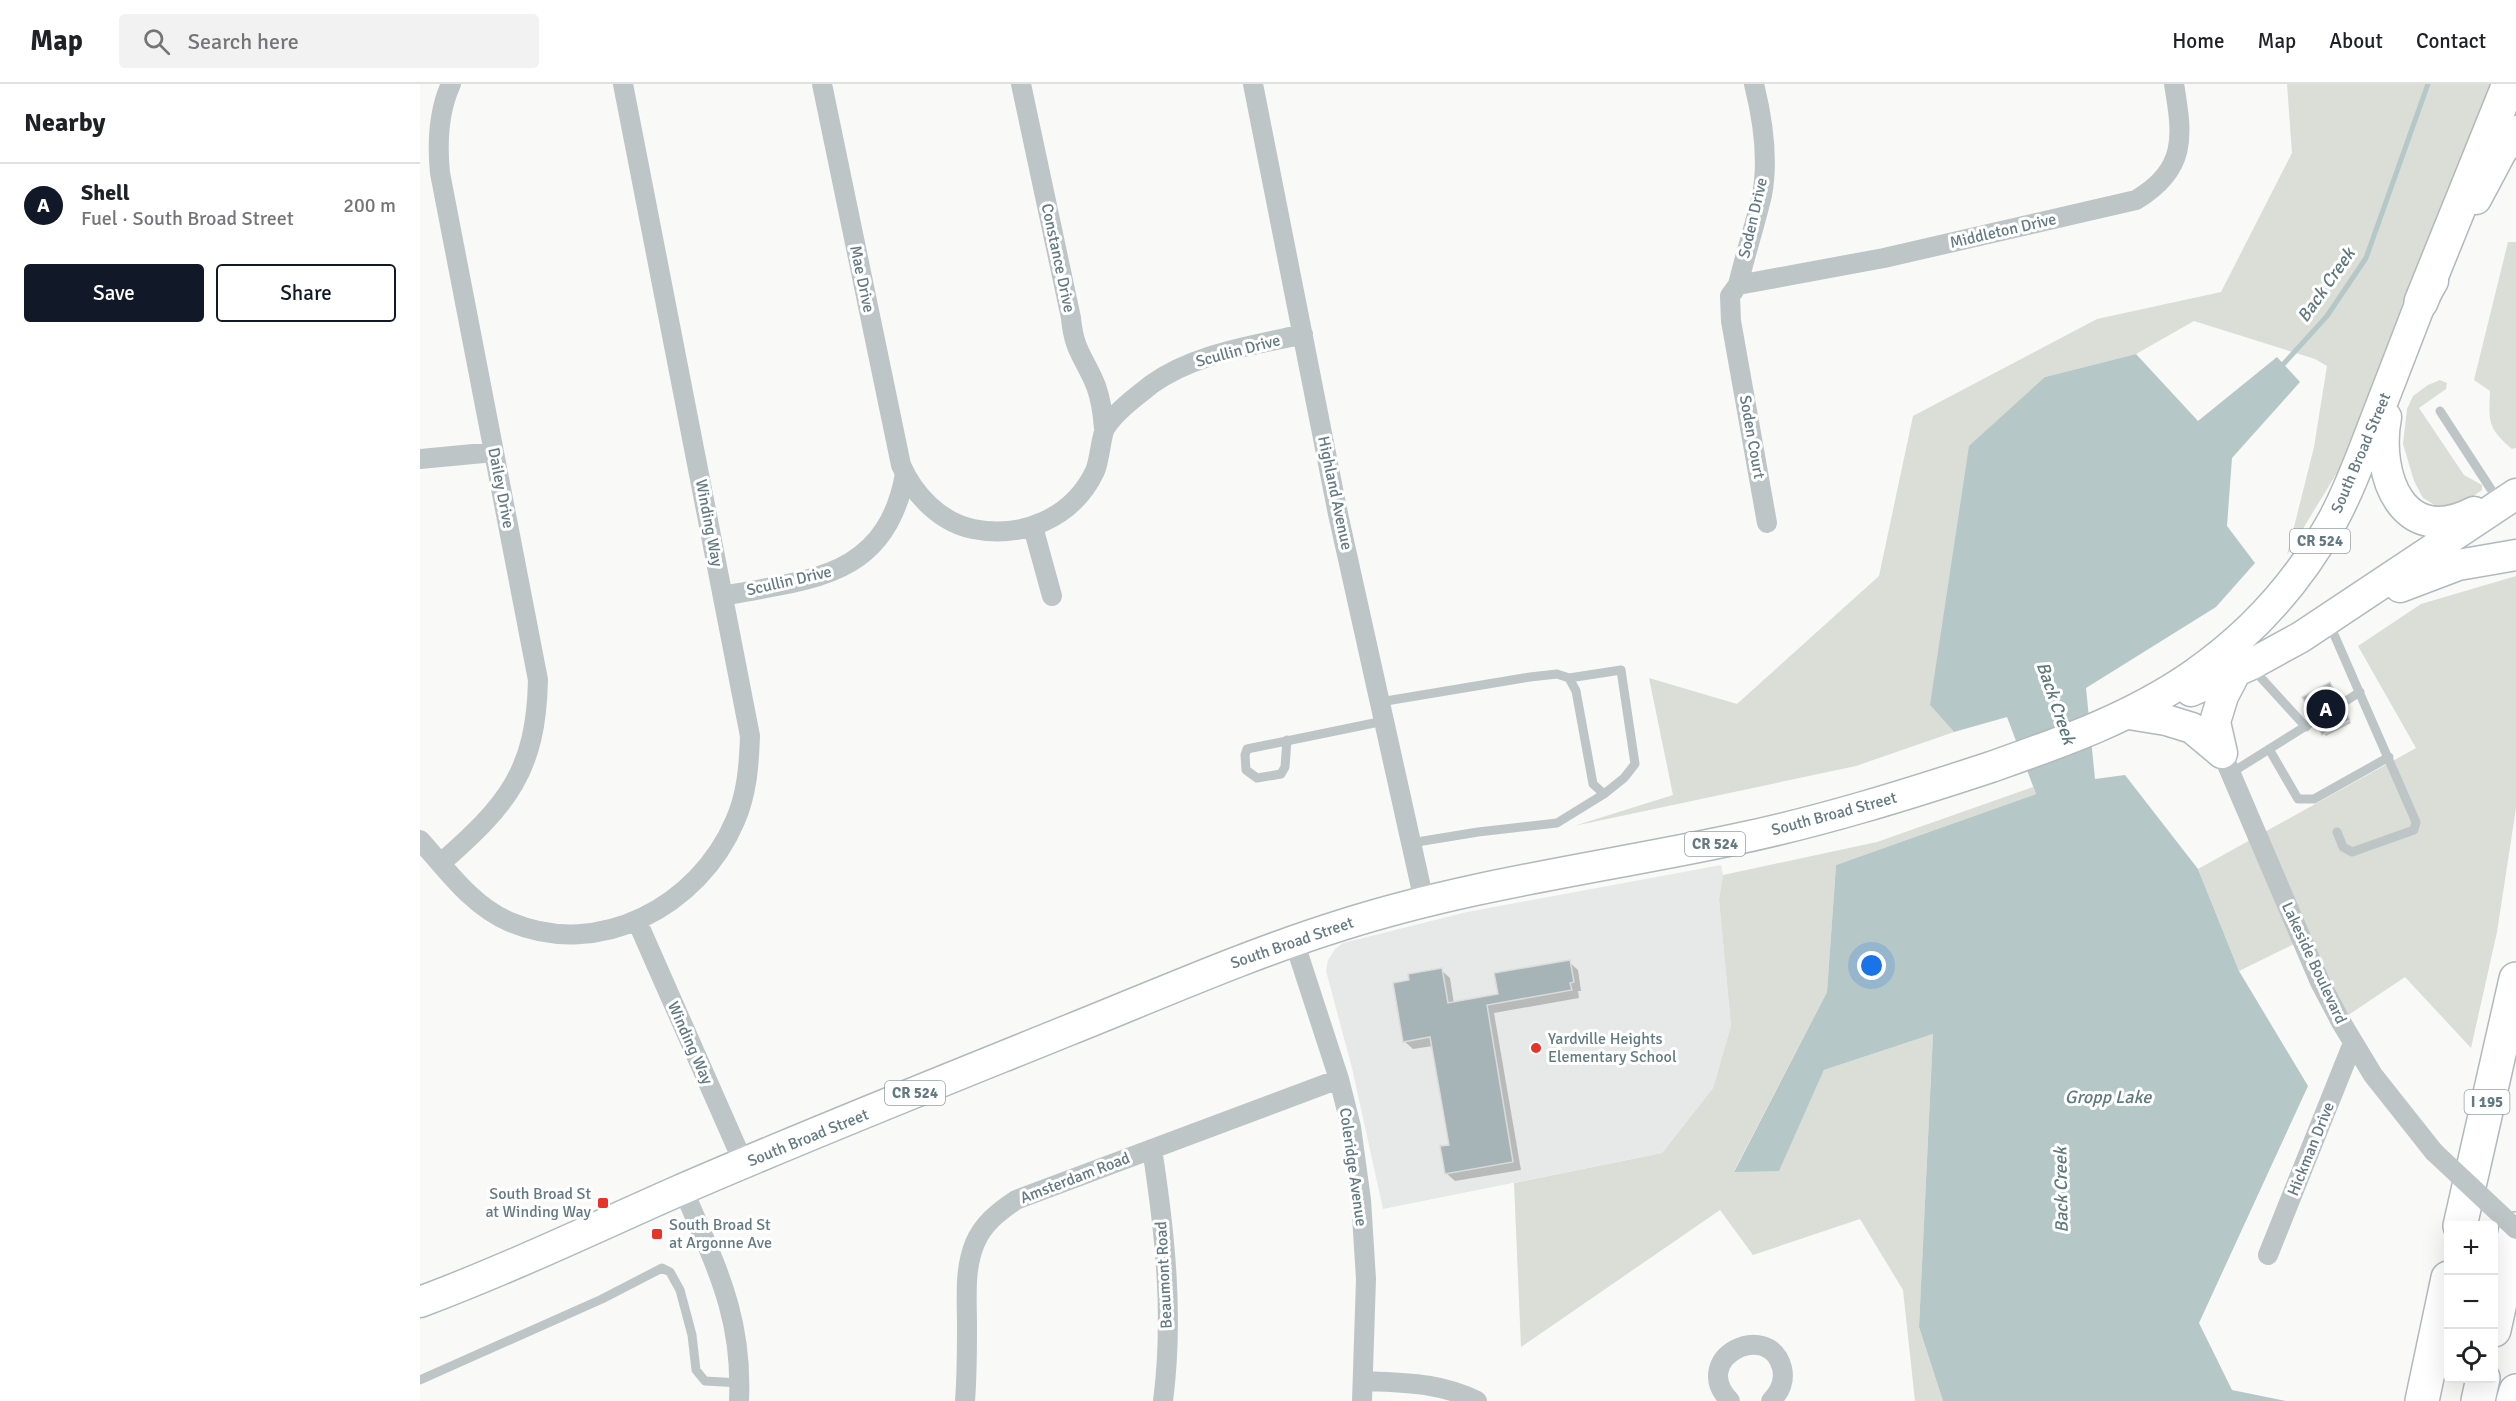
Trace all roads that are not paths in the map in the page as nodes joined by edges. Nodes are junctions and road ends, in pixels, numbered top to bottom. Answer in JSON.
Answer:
{"nodes":[{"id":1,"x":451,"y":84,"type":"edge"},
{"id":2,"x":623,"y":84,"type":"edge"},
{"id":3,"x":822,"y":84,"type":"edge"},
{"id":4,"x":1021,"y":84,"type":"edge"},
{"id":5,"x":1253,"y":84,"type":"edge"},
{"id":6,"x":1754,"y":84,"type":"edge"},
{"id":7,"x":2174,"y":84,"type":"edge"},
{"id":8,"x":2509,"y":84,"type":"edge"},
{"id":9,"x":2516,"y":131,"type":"edge"},
{"id":10,"x":1738,"y":285,"type":"junction"},
{"id":11,"x":2421,"y":302,"type":"junction"},
{"id":12,"x":1303,"y":334,"type":"junction"},
{"id":13,"x":1736,"y":350,"type":"joint"},
{"id":14,"x":2397,"y":364,"type":"junction"},
{"id":15,"x":2440,"y":411,"type":"dead end"},
{"id":16,"x":1104,"y":429,"type":"junction"},
{"id":17,"x":494,"y":452,"type":"junction"},
{"id":18,"x":420,"y":459,"type":"edge"},
{"id":19,"x":905,"y":474,"type":"junction"},
{"id":20,"x":2509,"y":499,"type":"edge"},
{"id":21,"x":1767,"y":523,"type":"dead end"},
{"id":22,"x":1033,"y":527,"type":"junction"},
{"id":23,"x":2516,"y":555,"type":"edge"},
{"id":24,"x":723,"y":596,"type":"junction"},
{"id":25,"x":1052,"y":596,"type":"dead end"},
{"id":26,"x":2329,"y":623,"type":"junction"},
{"id":27,"x":2301,"y":637,"type":"junction"},
{"id":28,"x":2243,"y":668,"type":"junction"},
{"id":29,"x":1569,"y":678,"type":"junction"},
{"id":30,"x":2360,"y":692,"type":"junction"},
{"id":31,"x":1382,"y":712,"type":"junction"},
{"id":32,"x":2122,"y":717,"type":"junction"},
{"id":33,"x":2306,"y":727,"type":"junction"},
{"id":34,"x":1287,"y":740,"type":"junction"},
{"id":35,"x":2270,"y":749,"type":"junction"},
{"id":36,"x":2389,"y":757,"type":"junction"},
{"id":37,"x":2227,"y":763,"type":"junction"},
{"id":38,"x":1604,"y":794,"type":"junction"},
{"id":39,"x":2337,"y":832,"type":"dead end"},
{"id":40,"x":420,"y":840,"type":"edge"},
{"id":41,"x":1411,"y":843,"type":"junction"},
{"id":42,"x":441,"y":863,"type":"junction"},
{"id":43,"x":1424,"y":901,"type":"junction"},
{"id":44,"x":637,"y":921,"type":"junction"},
{"id":45,"x":1294,"y":941,"type":"junction"},
{"id":46,"x":2516,"y":979,"type":"edge"},
{"id":47,"x":2353,"y":1042,"type":"junction"},
{"id":48,"x":1339,"y":1079,"type":"junction"},
{"id":49,"x":1152,"y":1149,"type":"junction"},
{"id":50,"x":744,"y":1164,"type":"junction"},
{"id":51,"x":683,"y":1189,"type":"junction"},
{"id":52,"x":2461,"y":1221,"type":"edge"},
{"id":53,"x":2516,"y":1229,"type":"edge"},
{"id":54,"x":2268,"y":1255,"type":"dead end"},
{"id":55,"x":489,"y":1276,"type":"junction"},
{"id":56,"x":2444,"y":1297,"type":"edge"},
{"id":57,"x":420,"y":1302,"type":"edge"},
{"id":58,"x":420,"y":1313,"type":"edge"},
{"id":59,"x":2493,"y":1329,"type":"edge"},
{"id":60,"x":420,"y":1380,"type":"edge"},
{"id":61,"x":1364,"y":1381,"type":"junction"},
{"id":62,"x":2482,"y":1383,"type":"edge"},
{"id":63,"x":2516,"y":1391,"type":"edge"},
{"id":64,"x":739,"y":1392,"type":"edge"},
{"id":65,"x":965,"y":1401,"type":"edge"},
{"id":66,"x":1163,"y":1401,"type":"edge"},
{"id":67,"x":1362,"y":1401,"type":"edge"},
{"id":68,"x":1477,"y":1401,"type":"edge"},
{"id":69,"x":1730,"y":1401,"type":"edge"},
{"id":70,"x":1771,"y":1401,"type":"edge"},
{"id":71,"x":2422,"y":1401,"type":"edge"},
{"id":72,"x":2478,"y":1401,"type":"edge"},
{"id":73,"x":2513,"y":1401,"type":"edge"}],
"edges":[{"from":1,"to":17,"type":"street","name":"Dailey Drive"},
{"from":2,"to":24,"type":"street","name":"Winding Way"},
{"from":3,"to":19,"type":"street","name":"Mae Drive"},
{"from":4,"to":16,"type":"street","name":"Constance Drive"},
{"from":5,"to":12,"type":"street","name":"Highland Avenue"},
{"from":6,"to":10,"type":"street","name":"Soden Drive"},
{"from":7,"to":10,"type":"street","name":"Middleton Drive"},
{"from":8,"to":11,"type":"highway"},
{"from":9,"to":11,"type":"main road","name":"South Broad Street","number":"CR 524"},
{"from":10,"to":13,"type":"street","name":"Soden Drive"},
{"from":11,"to":14,"type":"main road","name":"South Broad Street","number":"CR 524"},
{"from":12,"to":16,"type":"street","name":"Scullin Drive"},
{"from":12,"to":31,"type":"street","name":"Highland Avenue"},
{"from":13,"to":21,"type":"street","name":"Soden Court"},
{"from":14,"to":20,"type":"main road"},
{"from":14,"to":32,"type":"main road","name":"South Broad Street","number":"CR 524"},
{"from":15,"to":20,"type":"lane"},
{"from":16,"to":22,"type":"street"},
{"from":17,"to":18,"type":"street"},
{"from":17,"to":42,"type":"street","name":"Dailey Drive"},
{"from":19,"to":22,"type":"street"},
{"from":19,"to":24,"type":"street","name":"Scullin Drive"},
{"from":20,"to":27,"type":"main road","name":"South Broad Street","number":"CR 524"},
{"from":22,"to":25,"type":"street"},
{"from":23,"to":26,"type":"main road"},
{"from":24,"to":44,"type":"street","name":"Winding Way"},
{"from":26,"to":27,"type":"main road"},
{"from":26,"to":30,"type":"lane"},
{"from":27,"to":28,"type":"main road","name":"South Broad Street","number":"CR 524"},
{"from":28,"to":32,"type":"main road","name":"South Broad Street","number":"CR 524"},
{"from":28,"to":33,"type":"lane"},
{"from":28,"to":37,"type":"main road"},
{"from":29,"to":31,"type":"lane"},
{"from":29,"to":38,"type":"lane"},
{"from":29,"to":38,"type":"lane"},
{"from":30,"to":33,"type":"lane"},
{"from":30,"to":36,"type":"lane"},
{"from":31,"to":34,"type":"lane"},
{"from":31,"to":41,"type":"street","name":"Highland Avenue"},
{"from":32,"to":37,"type":"main road"},
{"from":32,"to":43,"type":"main road","name":"South Broad Street","number":"CR 524"},
{"from":33,"to":35,"type":"lane"},
{"from":34,"to":34,"type":"lane"},
{"from":35,"to":36,"type":"lane"},
{"from":35,"to":37,"type":"lane"},
{"from":36,"to":39,"type":"lane"},
{"from":37,"to":47,"type":"street","name":"Lakeside Boulevard"},
{"from":38,"to":41,"type":"lane"},
{"from":40,"to":42,"type":"street","name":"Winding Way"},
{"from":41,"to":43,"type":"street","name":"Highland Avenue"},
{"from":42,"to":44,"type":"street","name":"Winding Way"},
{"from":43,"to":45,"type":"main road","name":"South Broad Street","number":"CR 524"},
{"from":44,"to":50,"type":"street","name":"Winding Way"},
{"from":45,"to":48,"type":"street","name":"Coleridge Avenue"},
{"from":45,"to":50,"type":"main road","name":"South Broad Street","number":"CR 524"},
{"from":46,"to":52,"type":"highway","number":"I 195"},
{"from":47,"to":53,"type":"street","name":"Lakeside Boulevard","bridge":true},
{"from":47,"to":54,"type":"street","name":"Hickman Drive"},
{"from":48,"to":49,"type":"street","name":"Amsterdam Road"},
{"from":48,"to":61,"type":"street","name":"Coleridge Avenue"},
{"from":49,"to":65,"type":"street","name":"Amsterdam Road"},
{"from":49,"to":66,"type":"street","name":"Beaumont Road"},
{"from":50,"to":51,"type":"main road","name":"South Broad Street","number":"CR 524"},
{"from":51,"to":55,"type":"main road","name":"South Broad Street","number":"CR 524"},
{"from":51,"to":64,"type":"street"},
{"from":53,"to":59,"type":"highway"},
{"from":55,"to":57,"type":"main road","name":"South Broad Street","number":"CR 524"},
{"from":55,"to":58,"type":"main road","name":"South Broad Street","number":"CR 524"},
{"from":56,"to":71,"type":"highway"},
{"from":60,"to":64,"type":"lane"},
{"from":61,"to":67,"type":"street","name":"Coleridge Avenue"},
{"from":61,"to":68,"type":"street"},
{"from":62,"to":72,"type":"highway"},
{"from":63,"to":73,"type":"highway"},
{"from":69,"to":70,"type":"street"}]}
